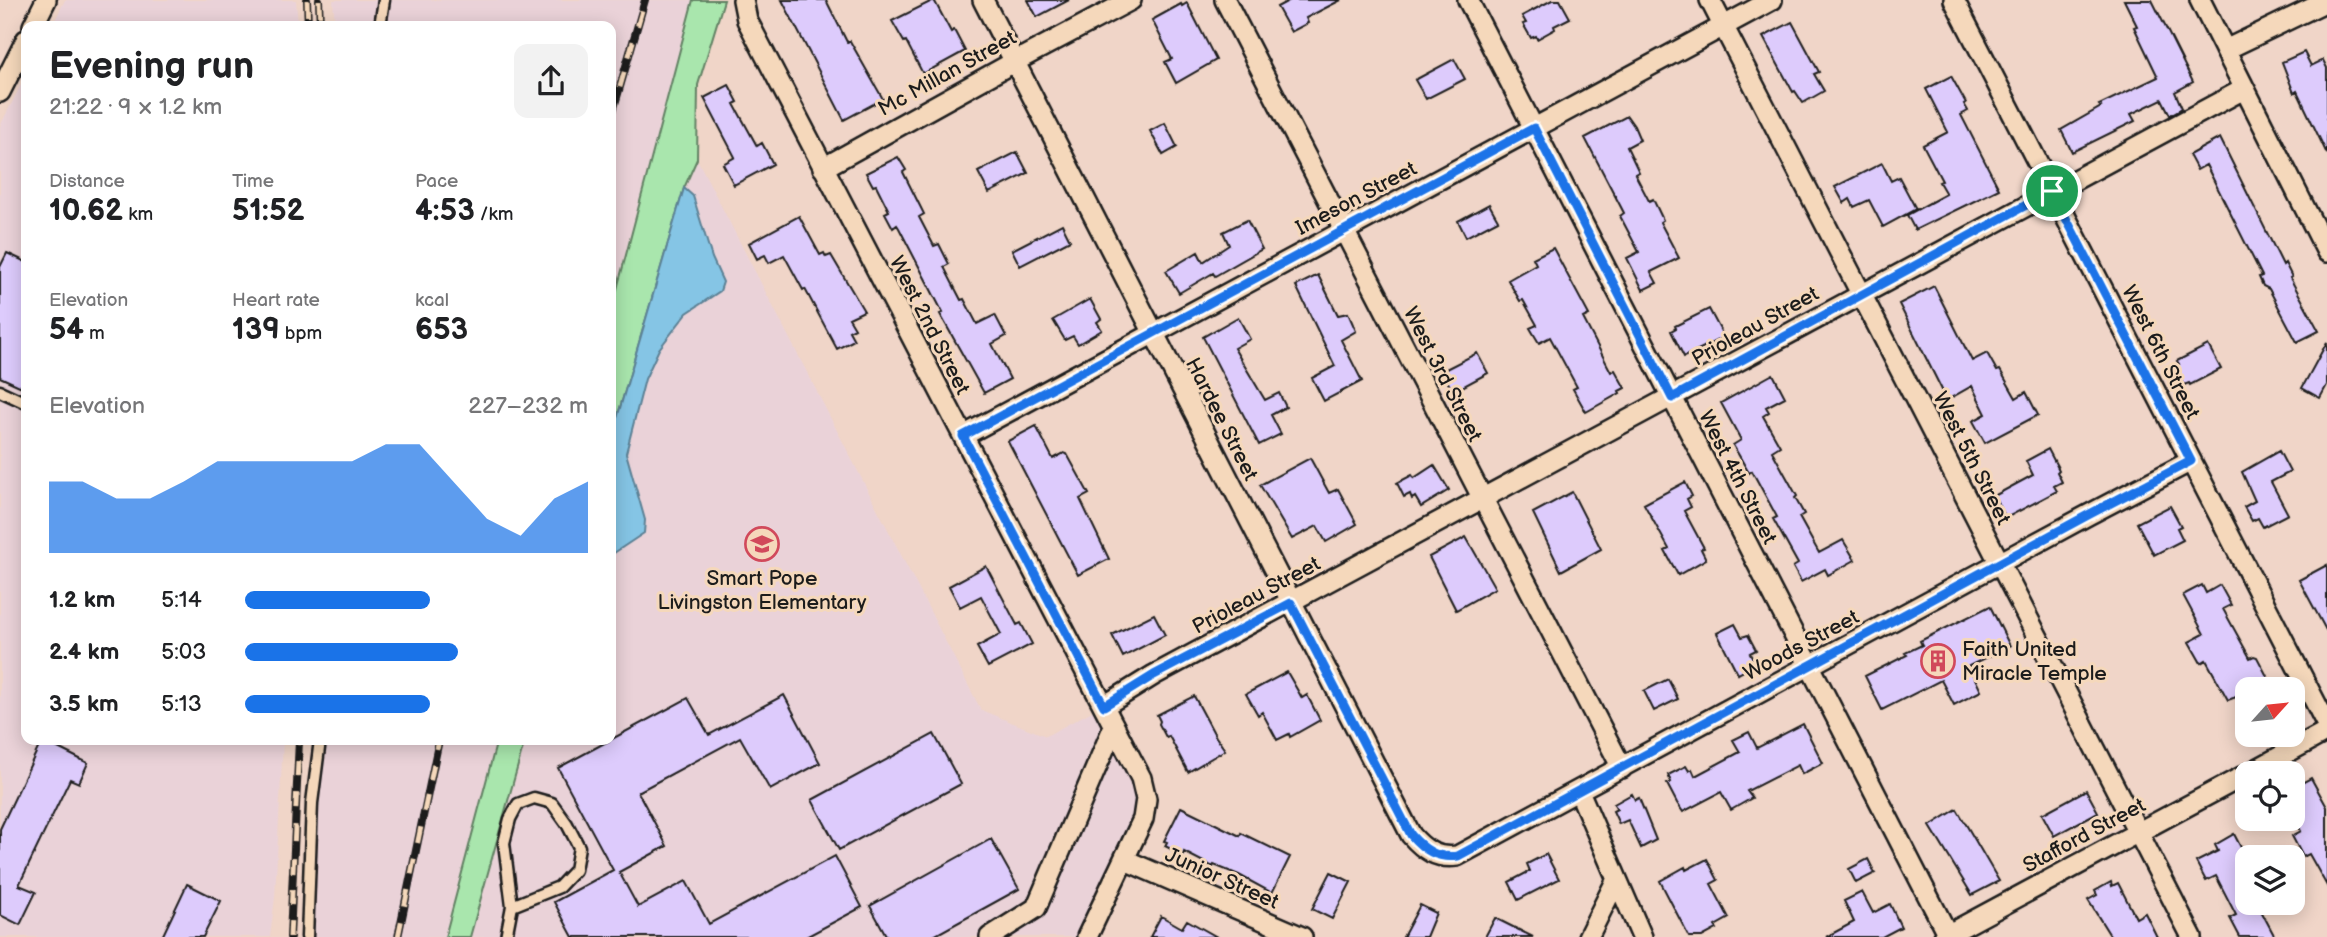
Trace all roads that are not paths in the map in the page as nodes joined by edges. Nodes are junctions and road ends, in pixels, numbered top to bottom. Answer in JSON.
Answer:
{"nodes":[{"id":1,"x":46,"y":0,"type":"edge"},
{"id":2,"x":384,"y":0,"type":"edge"},
{"id":3,"x":743,"y":0,"type":"edge"},
{"id":4,"x":983,"y":0,"type":"edge"},
{"id":5,"x":1131,"y":0,"type":"edge"},
{"id":6,"x":1225,"y":0,"type":"edge"},
{"id":7,"x":1468,"y":0,"type":"edge"},
{"id":8,"x":1710,"y":0,"type":"edge"},
{"id":9,"x":1772,"y":0,"type":"edge"},
{"id":10,"x":1954,"y":0,"type":"edge"},
{"id":11,"x":2200,"y":0,"type":"edge"},
{"id":12,"x":2327,"y":1,"type":"edge"},
{"id":13,"x":36,"y":21,"type":"edge"},
{"id":14,"x":381,"y":21,"type":"edge"},
{"id":15,"x":1723,"y":26,"type":"junction"},
{"id":16,"x":21,"y":50,"type":"edge"},
{"id":17,"x":2225,"y":50,"type":"junction"},
{"id":18,"x":1014,"y":62,"type":"junction"},
{"id":19,"x":2244,"y":89,"type":"junction"},
{"id":20,"x":0,"y":92,"type":"edge"},
{"id":21,"x":1534,"y":128,"type":"junction"},
{"id":22,"x":823,"y":168,"type":"junction"},
{"id":23,"x":2052,"y":191,"type":"junction"},
{"id":24,"x":1344,"y":231,"type":"junction"},
{"id":25,"x":2327,"y":252,"type":"edge"},
{"id":26,"x":1861,"y":294,"type":"junction"},
{"id":27,"x":1153,"y":334,"type":"junction"},
{"id":28,"x":0,"y":391,"type":"edge"},
{"id":29,"x":1672,"y":398,"type":"junction"},
{"id":30,"x":21,"y":402,"type":"edge"},
{"id":31,"x":963,"y":436,"type":"junction"},
{"id":32,"x":2191,"y":461,"type":"junction"},
{"id":33,"x":1482,"y":499,"type":"junction"},
{"id":34,"x":2000,"y":563,"type":"junction"},
{"id":35,"x":1291,"y":603,"type":"junction"},
{"id":36,"x":1809,"y":667,"type":"junction"},
{"id":37,"x":1104,"y":706,"type":"junction"},
{"id":38,"x":2327,"y":725,"type":"edge"},
{"id":39,"x":1114,"y":726,"type":"junction"},
{"id":40,"x":2327,"y":731,"type":"edge"},
{"id":41,"x":319,"y":745,"type":"edge"},
{"id":42,"x":2272,"y":761,"type":"edge"},
{"id":43,"x":1622,"y":768,"type":"junction"},
{"id":44,"x":2235,"y":781,"type":"edge"},
{"id":45,"x":1579,"y":791,"type":"junction"},
{"id":46,"x":2138,"y":832,"type":"junction"},
{"id":47,"x":1431,"y":853,"type":"joint"},
{"id":48,"x":1125,"y":860,"type":"junction"},
{"id":49,"x":1617,"y":879,"type":"junction"},
{"id":50,"x":512,"y":906,"type":"junction"},
{"id":51,"x":1947,"y":936,"type":"edge"},
{"id":52,"x":307,"y":937,"type":"edge"},
{"id":53,"x":506,"y":937,"type":"edge"},
{"id":54,"x":990,"y":937,"type":"edge"},
{"id":55,"x":1087,"y":937,"type":"edge"},
{"id":56,"x":1302,"y":937,"type":"edge"},
{"id":57,"x":1588,"y":937,"type":"edge"},
{"id":58,"x":1642,"y":937,"type":"edge"},
{"id":59,"x":2192,"y":937,"type":"edge"}],
"edges":[{"from":1,"to":13,"type":"street"},
{"from":2,"to":14,"type":"lane"},
{"from":3,"to":22,"type":"street","name":"West 2nd Street"},
{"from":4,"to":18,"type":"street","name":"Hardee Street"},
{"from":5,"to":18,"type":"street","name":"Mc Millan Street"},
{"from":6,"to":24,"type":"street","name":"West 3rd Street"},
{"from":7,"to":21,"type":"street","name":"West 4th Street"},
{"from":8,"to":15,"type":"street","name":"West 5th Street"},
{"from":9,"to":15,"type":"street","name":"Imeson Street"},
{"from":10,"to":23,"type":"street","name":"West 6th Street"},
{"from":11,"to":17,"type":"street"},
{"from":12,"to":17,"type":"street"},
{"from":15,"to":21,"type":"street","name":"Imeson Street"},
{"from":15,"to":26,"type":"street","name":"West 5th Street"},
{"from":16,"to":20,"type":"street"},
{"from":17,"to":19,"type":"street"},
{"from":18,"to":22,"type":"street","name":"Mc Millan Street"},
{"from":18,"to":27,"type":"street","name":"Hardee Street"},
{"from":19,"to":23,"type":"street","name":"Prioleau Street"},
{"from":19,"to":25,"type":"street"},
{"from":21,"to":24,"type":"street","name":"Imeson Street"},
{"from":21,"to":29,"type":"street","name":"West 4th Street"},
{"from":22,"to":31,"type":"street","name":"West 2nd Street"},
{"from":23,"to":26,"type":"street","name":"Prioleau Street"},
{"from":23,"to":32,"type":"street","name":"West 6th Street"},
{"from":24,"to":27,"type":"street","name":"Imeson Street"},
{"from":24,"to":33,"type":"street","name":"West 3rd Street"},
{"from":26,"to":29,"type":"street","name":"Prioleau Street"},
{"from":26,"to":34,"type":"street","name":"West 5th Street"},
{"from":27,"to":31,"type":"street","name":"Imeson Street"},
{"from":27,"to":35,"type":"street","name":"Hardee Street"},
{"from":28,"to":30,"type":"lane"},
{"from":29,"to":33,"type":"street","name":"Prioleau Street"},
{"from":29,"to":36,"type":"street","name":"West 4th Street"},
{"from":31,"to":37,"type":"street","name":"West 2nd Street"},
{"from":32,"to":34,"type":"street","name":"Woods Street"},
{"from":32,"to":38,"type":"street","name":"West 6th Street"},
{"from":33,"to":35,"type":"street","name":"Prioleau Street"},
{"from":33,"to":43,"type":"street","name":"West 3rd Street"},
{"from":34,"to":36,"type":"street","name":"Woods Street"},
{"from":34,"to":46,"type":"street","name":"West 5th Street"},
{"from":35,"to":37,"type":"street","name":"Prioleau Street"},
{"from":35,"to":47,"type":"street","name":"Hardee Street"},
{"from":36,"to":43,"type":"street","name":"Woods Street"},
{"from":36,"to":51,"type":"street","name":"West 4th Street"},
{"from":37,"to":39,"type":"street","name":"West 2nd Street"},
{"from":39,"to":48,"type":"street","name":"West 2nd Street"},
{"from":39,"to":54,"type":"street"},
{"from":40,"to":42,"type":"street","name":"Stafford Street"},
{"from":41,"to":52,"type":"lane"},
{"from":43,"to":45,"type":"street","name":"Woods Street"},
{"from":44,"to":46,"type":"street","name":"Stafford Street"},
{"from":45,"to":47,"type":"street","name":"Woods Street"},
{"from":45,"to":49,"type":"street"},
{"from":46,"to":51,"type":"street","name":"Stafford Street"},
{"from":46,"to":59,"type":"street","name":"West 5th Street"},
{"from":48,"to":55,"type":"street","name":"West 2nd Street"},
{"from":48,"to":56,"type":"street","name":"Junior Street"},
{"from":49,"to":57,"type":"street"},
{"from":49,"to":58,"type":"street"},
{"from":50,"to":50,"type":"lane"},
{"from":50,"to":53,"type":"lane"}]}
